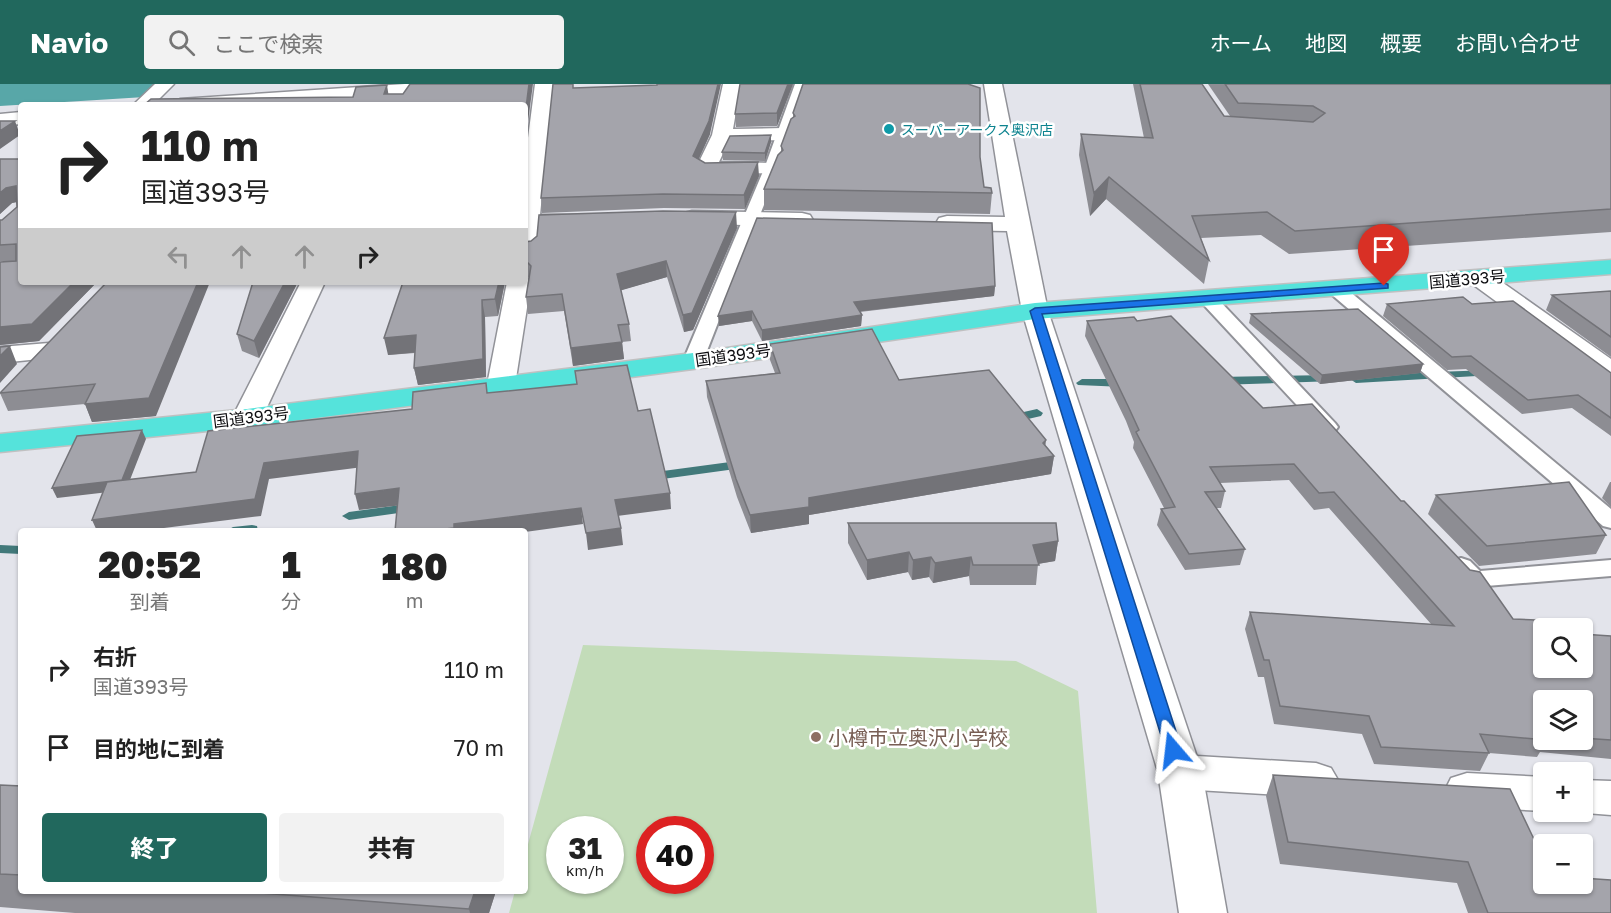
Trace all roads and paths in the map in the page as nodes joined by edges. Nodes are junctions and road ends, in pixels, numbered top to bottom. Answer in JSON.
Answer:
{"nodes":[{"id":1,"x":165,"y":84,"type":"edge"},
{"id":2,"x":482,"y":84,"type":"edge"},
{"id":3,"x":544,"y":84,"type":"edge"},
{"id":4,"x":732,"y":84,"type":"edge"},
{"id":5,"x":801,"y":84,"type":"edge"},
{"id":6,"x":993,"y":84,"type":"edge"},
{"id":7,"x":405,"y":88,"type":"junction"},
{"id":8,"x":146,"y":101,"type":"edge"},
{"id":9,"x":220,"y":102,"type":"edge"},
{"id":10,"x":398,"y":102,"type":"edge"},
{"id":11,"x":18,"y":118,"type":"edge"},
{"id":12,"x":0,"y":120,"type":"edge"},
{"id":13,"x":783,"y":134,"type":"junction"},
{"id":14,"x":722,"y":135,"type":"junction"},
{"id":15,"x":771,"y":169,"type":"junction"},
{"id":16,"x":675,"y":217,"type":"edge"},
{"id":17,"x":609,"y":219,"type":"edge"},
{"id":18,"x":749,"y":219,"type":"junction"},
{"id":19,"x":819,"y":220,"type":"edge"},
{"id":20,"x":528,"y":222,"type":"edge"},
{"id":21,"x":924,"y":222,"type":"edge"},
{"id":22,"x":1017,"y":224,"type":"junction"},
{"id":23,"x":1611,"y":267,"type":"edge"},
{"id":24,"x":1480,"y":278,"type":"junction"},
{"id":25,"x":312,"y":285,"type":"edge"},
{"id":26,"x":518,"y":285,"type":"edge"},
{"id":27,"x":1337,"y":290,"type":"junction"},
{"id":28,"x":1208,"y":299,"type":"junction"},
{"id":29,"x":1035,"y":311,"type":"junction"},
{"id":30,"x":0,"y":354,"type":"edge"},
{"id":31,"x":693,"y":361,"type":"junction"},
{"id":32,"x":1611,"y":372,"type":"edge"},
{"id":33,"x":24,"y":376,"type":"edge"},
{"id":34,"x":501,"y":385,"type":"junction"},
{"id":35,"x":248,"y":418,"type":"junction"},
{"id":36,"x":1341,"y":441,"type":"edge"},
{"id":37,"x":0,"y":443,"type":"edge"},
{"id":38,"x":1611,"y":521,"type":"edge"},
{"id":39,"x":1449,"y":553,"type":"edge"},
{"id":40,"x":1611,"y":568,"type":"edge"},
{"id":41,"x":1180,"y":772,"type":"junction"},
{"id":42,"x":1356,"y":783,"type":"edge"},
{"id":43,"x":1426,"y":787,"type":"edge"},
{"id":44,"x":1533,"y":793,"type":"edge"},
{"id":45,"x":1593,"y":797,"type":"edge"},
{"id":46,"x":1611,"y":798,"type":"edge"},
{"id":47,"x":1203,"y":913,"type":"edge"}],
"edges":[{"from":1,"to":8,"type":"street"},
{"from":2,"to":7,"type":"street"},
{"from":3,"to":20,"type":"street"},
{"from":4,"to":14,"type":"street"},
{"from":5,"to":13,"type":"lane"},
{"from":6,"to":22,"type":"street"},
{"from":7,"to":9,"type":"street"},
{"from":7,"to":10,"type":"street"},
{"from":11,"to":12,"type":"street"},
{"from":13,"to":14,"type":"street"},
{"from":13,"to":15,"type":"lane"},
{"from":14,"to":15,"type":"street"},
{"from":15,"to":18,"type":"lane"},
{"from":16,"to":18,"type":"street"},
{"from":17,"to":20,"type":"street"},
{"from":18,"to":19,"type":"street"},
{"from":18,"to":31,"type":"lane"},
{"from":21,"to":22,"type":"street"},
{"from":22,"to":29,"type":"street"},
{"from":23,"to":24,"type":"highway","name":"国道393号"},
{"from":24,"to":27,"type":"highway","name":"国道393号"},
{"from":24,"to":32,"type":"street"},
{"from":25,"to":35,"type":"street"},
{"from":26,"to":34,"type":"street"},
{"from":27,"to":28,"type":"highway","name":"国道393号"},
{"from":27,"to":38,"type":"lane"},
{"from":28,"to":29,"type":"highway","name":"国道393号"},
{"from":28,"to":36,"type":"lane"},
{"from":29,"to":31,"type":"highway","name":"国道393号"},
{"from":29,"to":41,"type":"street"},
{"from":30,"to":33,"type":"street"},
{"from":31,"to":34,"type":"highway","name":"国道393号"},
{"from":34,"to":35,"type":"highway","name":"国道393号"},
{"from":35,"to":37,"type":"highway","name":"国道393号"},
{"from":39,"to":40,"type":"lane"},
{"from":41,"to":42,"type":"street"},
{"from":41,"to":47,"type":"street"},
{"from":43,"to":44,"type":"street"},
{"from":45,"to":46,"type":"street"}]}
